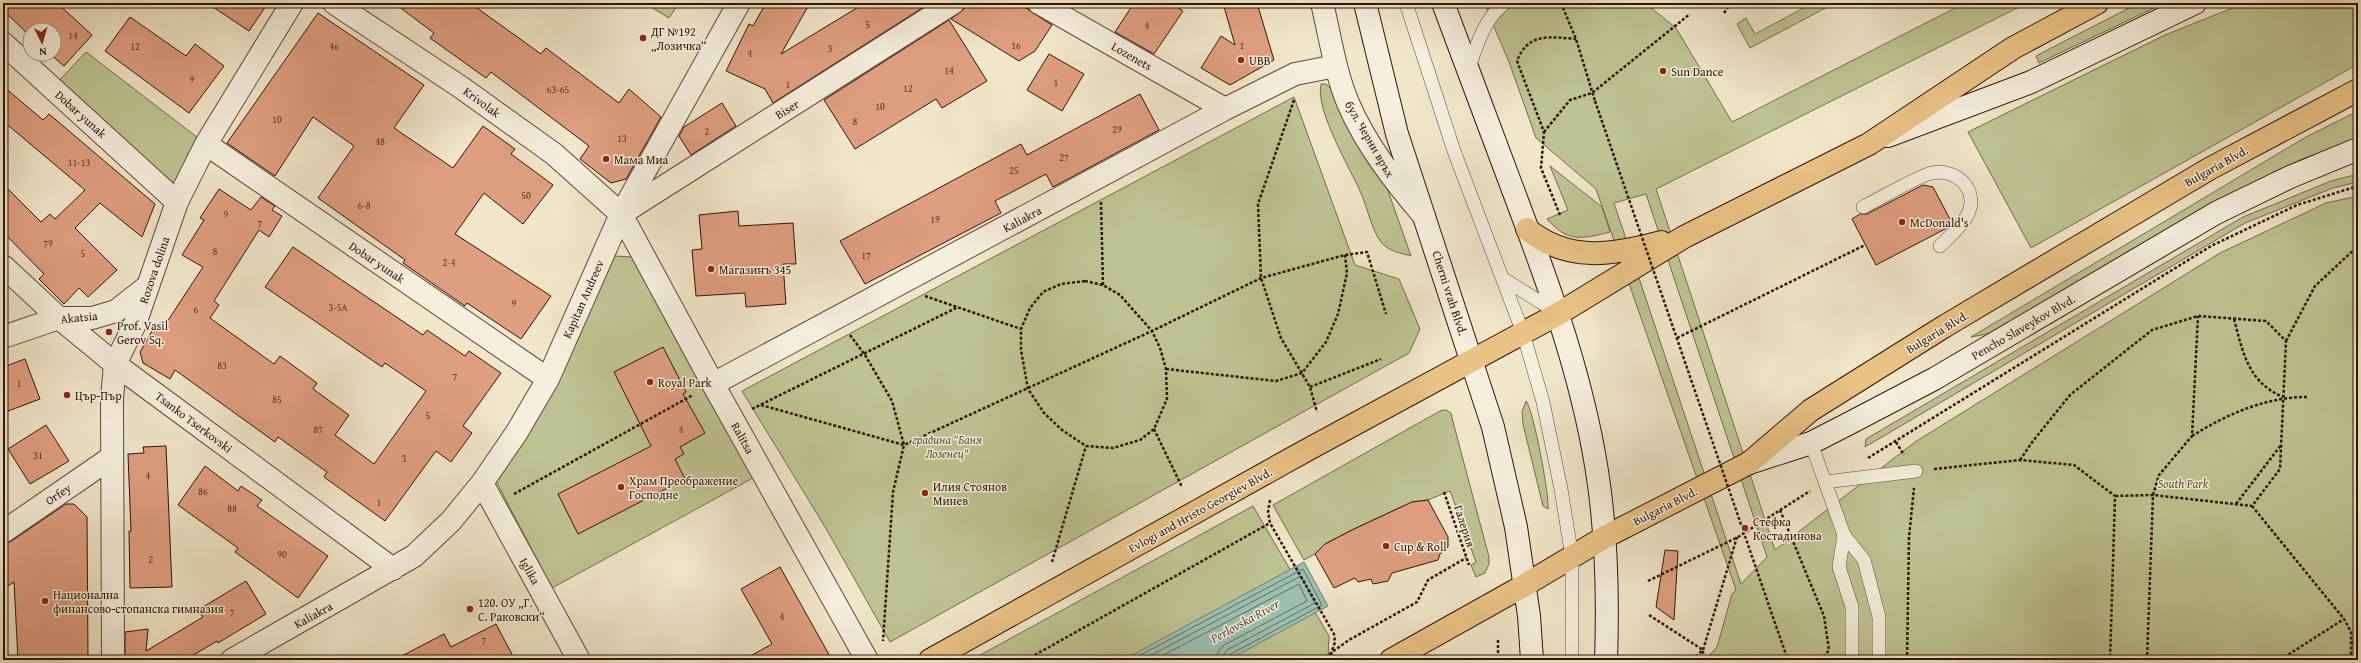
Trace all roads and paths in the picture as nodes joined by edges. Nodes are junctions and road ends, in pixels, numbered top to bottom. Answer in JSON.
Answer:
{"nodes":[{"id":1,"x":292,"y":3,"type":"edge"},
{"id":2,"x":334,"y":3,"type":"edge"},
{"id":3,"x":739,"y":3,"type":"edge"},
{"id":4,"x":953,"y":3,"type":"edge"},
{"id":5,"x":1039,"y":3,"type":"edge"},
{"id":6,"x":1322,"y":3,"type":"edge"},
{"id":7,"x":1365,"y":3,"type":"edge"},
{"id":8,"x":1406,"y":3,"type":"edge"},
{"id":9,"x":1443,"y":3,"type":"edge"},
{"id":10,"x":1505,"y":3,"type":"edge"},
{"id":11,"x":1561,"y":3,"type":"edge"},
{"id":12,"x":1731,"y":3,"type":"edge"},
{"id":13,"x":2097,"y":3,"type":"edge"},
{"id":14,"x":2195,"y":3,"type":"edge"},
{"id":15,"x":1690,"y":14,"type":"dead end"},
{"id":16,"x":1724,"y":14,"type":"dead end"},
{"id":17,"x":1576,"y":39,"type":"junction"},
{"id":18,"x":3,"y":43,"type":"edge"},
{"id":19,"x":1336,"y":66,"type":"junction"},
{"id":20,"x":1468,"y":71,"type":"junction"},
{"id":21,"x":2358,"y":90,"type":"edge"},
{"id":22,"x":1592,"y":92,"type":"junction"},
{"id":23,"x":1295,"y":96,"type":"dead end"},
{"id":24,"x":1225,"y":109,"type":"junction"},
{"id":25,"x":1544,"y":132,"type":"junction"},
{"id":26,"x":206,"y":144,"type":"junction"},
{"id":27,"x":1869,"y":144,"type":"junction"},
{"id":28,"x":2358,"y":149,"type":"edge"},
{"id":29,"x":2358,"y":162,"type":"edge"},
{"id":30,"x":1101,"y":176,"type":"junction"},
{"id":31,"x":2290,"y":177,"type":"junction"},
{"id":32,"x":2358,"y":186,"type":"edge"},
{"id":33,"x":178,"y":202,"type":"junction"},
{"id":34,"x":1863,"y":207,"type":"dead end"},
{"id":35,"x":621,"y":214,"type":"junction"},
{"id":36,"x":1560,"y":215,"type":"dead end"},
{"id":37,"x":1426,"y":219,"type":"junction"},
{"id":38,"x":1527,"y":229,"type":"junction"},
{"id":39,"x":1684,"y":237,"type":"junction"},
{"id":40,"x":1865,"y":245,"type":"dead end"},
{"id":41,"x":1940,"y":246,"type":"dead end"},
{"id":42,"x":2358,"y":246,"type":"edge"},
{"id":43,"x":1345,"y":255,"type":"junction"},
{"id":44,"x":3,"y":266,"type":"edge"},
{"id":45,"x":1261,"y":278,"type":"junction"},
{"id":46,"x":1502,"y":278,"type":"junction"},
{"id":47,"x":1103,"y":285,"type":"junction"},
{"id":48,"x":148,"y":286,"type":"junction"},
{"id":49,"x":897,"y":287,"type":"junction"},
{"id":50,"x":958,"y":307,"type":"junction"},
{"id":51,"x":1386,"y":314,"type":"dead end"},
{"id":52,"x":1558,"y":314,"type":"junction"},
{"id":53,"x":2198,"y":316,"type":"junction"},
{"id":54,"x":59,"y":318,"type":"junction"},
{"id":55,"x":837,"y":319,"type":"junction"},
{"id":56,"x":2234,"y":319,"type":"junction"},
{"id":57,"x":1021,"y":329,"type":"junction"},
{"id":58,"x":1152,"y":331,"type":"junction"},
{"id":59,"x":1523,"y":333,"type":"junction"},
{"id":60,"x":3,"y":337,"type":"edge"},
{"id":61,"x":1677,"y":338,"type":"junction"},
{"id":62,"x":2286,"y":341,"type":"junction"},
{"id":63,"x":865,"y":355,"type":"junction"},
{"id":64,"x":1381,"y":359,"type":"dead end"},
{"id":65,"x":1471,"y":360,"type":"junction"},
{"id":66,"x":115,"y":364,"type":"junction"},
{"id":67,"x":1166,"y":369,"type":"junction"},
{"id":68,"x":1302,"y":373,"type":"junction"},
{"id":69,"x":548,"y":379,"type":"junction"},
{"id":70,"x":713,"y":384,"type":"junction"},
{"id":71,"x":1310,"y":387,"type":"junction"},
{"id":72,"x":1028,"y":389,"type":"junction"},
{"id":73,"x":2283,"y":397,"type":"junction"},
{"id":74,"x":2307,"y":397,"type":"dead end"},
{"id":75,"x":761,"y":405,"type":"junction"},
{"id":76,"x":1318,"y":412,"type":"dead end"},
{"id":77,"x":732,"y":420,"type":"junction"},
{"id":78,"x":1154,"y":429,"type":"junction"},
{"id":79,"x":2192,"y":436,"type":"junction"},
{"id":80,"x":1811,"y":443,"type":"junction"},
{"id":81,"x":2281,"y":445,"type":"junction"},
{"id":82,"x":904,"y":446,"type":"junction"},
{"id":83,"x":1086,"y":446,"type":"junction"},
{"id":84,"x":112,"y":457,"type":"junction"},
{"id":85,"x":2020,"y":460,"type":"junction"},
{"id":86,"x":1749,"y":463,"type":"junction"},
{"id":87,"x":1916,"y":471,"type":"junction"},
{"id":88,"x":1825,"y":482,"type":"junction"},
{"id":89,"x":482,"y":483,"type":"junction"},
{"id":90,"x":1182,"y":487,"type":"dead end"},
{"id":91,"x":521,"y":490,"type":"dead end"},
{"id":92,"x":1444,"y":492,"type":"dead end"},
{"id":93,"x":2153,"y":495,"type":"junction"},
{"id":94,"x":2115,"y":496,"type":"junction"},
{"id":95,"x":1270,"y":500,"type":"dead end"},
{"id":96,"x":2236,"y":504,"type":"junction"},
{"id":97,"x":2252,"y":506,"type":"junction"},
{"id":98,"x":1780,"y":510,"type":"dead end"},
{"id":99,"x":1270,"y":523,"type":"junction"},
{"id":100,"x":3,"y":532,"type":"edge"},
{"id":101,"x":1844,"y":535,"type":"junction"},
{"id":102,"x":1605,"y":537,"type":"junction"},
{"id":103,"x":1572,"y":557,"type":"junction"},
{"id":104,"x":1466,"y":558,"type":"junction"},
{"id":105,"x":1052,"y":562,"type":"dead end"},
{"id":106,"x":1469,"y":565,"type":"dead end"},
{"id":107,"x":393,"y":569,"type":"junction"},
{"id":108,"x":1648,"y":581,"type":"dead end"},
{"id":109,"x":1525,"y":585,"type":"junction"},
{"id":110,"x":1650,"y":615,"type":"dead end"},
{"id":111,"x":2344,"y":619,"type":"junction"},
{"id":112,"x":1498,"y":640,"type":"dead end"},
{"id":113,"x":2351,"y":642,"type":"junction"},
{"id":114,"x":883,"y":643,"type":"dead end"},
{"id":115,"x":2358,"y":645,"type":"edge"},
{"id":116,"x":1703,"y":650,"type":"junction"},
{"id":117,"x":1852,"y":652,"type":"dead end"},
{"id":118,"x":1879,"y":653,"type":"dead end"},
{"id":119,"x":1330,"y":654,"type":"junction"},
{"id":120,"x":113,"y":660,"type":"edge"},
{"id":121,"x":232,"y":660,"type":"edge"},
{"id":122,"x":579,"y":660,"type":"edge"},
{"id":123,"x":867,"y":660,"type":"edge"},
{"id":124,"x":930,"y":660,"type":"edge"},
{"id":125,"x":1026,"y":660,"type":"edge"},
{"id":126,"x":1321,"y":660,"type":"edge"},
{"id":127,"x":1344,"y":660,"type":"edge"},
{"id":128,"x":1391,"y":660,"type":"edge"},
{"id":129,"x":1498,"y":660,"type":"edge"},
{"id":130,"x":1532,"y":660,"type":"edge"},
{"id":131,"x":1572,"y":660,"type":"edge"},
{"id":132,"x":1606,"y":660,"type":"edge"},
{"id":133,"x":1692,"y":660,"type":"edge"},
{"id":134,"x":1703,"y":660,"type":"edge"},
{"id":135,"x":1788,"y":660,"type":"edge"},
{"id":136,"x":1822,"y":660,"type":"edge"},
{"id":137,"x":1907,"y":660,"type":"edge"},
{"id":138,"x":2110,"y":660,"type":"edge"},
{"id":139,"x":2147,"y":660,"type":"edge"},
{"id":140,"x":2280,"y":660,"type":"edge"},
{"id":141,"x":2351,"y":660,"type":"edge"}],
"edges":[{"from":1,"to":26,"type":"street","name":"Rozova dolina"},
{"from":2,"to":35,"type":"street","name":"Krivolak"},
{"from":3,"to":35,"type":"street","name":"Kapitan Andreev"},
{"from":4,"to":35,"type":"street","name":"Biser"},
{"from":5,"to":24,"type":"street","name":"Lozenets"},
{"from":6,"to":19,"type":"street","name":"бул. Черни връх"},
{"from":7,"to":37,"type":"street","name":"Cherni vrah Blvd."},
{"from":8,"to":46,"type":"lane"},
{"from":9,"to":20,"type":"street"},
{"from":10,"to":20,"type":"lane"},
{"from":11,"to":17,"type":"path"},
{"from":12,"to":16,"type":"path"},
{"from":13,"to":27,"type":"main road"},
{"from":14,"to":27,"type":"street"},
{"from":15,"to":22,"type":"path"},
{"from":17,"to":22,"type":"path"},
{"from":17,"to":25,"type":"path"},
{"from":18,"to":33,"type":"street","name":"Dobar yunak"},
{"from":19,"to":24,"type":"street","name":"Kaliakra"},
{"from":19,"to":37,"type":"street","name":"бул. Черни връх"},
{"from":20,"to":38,"type":"street"},
{"from":21,"to":86,"type":"main road","name":"Bulgaria Blvd."},
{"from":22,"to":25,"type":"path"},
{"from":22,"to":61,"type":"path","bridge":true},
{"from":23,"to":45,"type":"path"},
{"from":24,"to":30,"type":"street","name":"Kaliakra"},
{"from":25,"to":36,"type":"path"},
{"from":26,"to":33,"type":"street","name":"Rozova dolina"},
{"from":26,"to":69,"type":"street","name":"Dobar yunak"},
{"from":27,"to":39,"type":"main road"},
{"from":28,"to":31,"type":"street","name":"Pencho Slaveykov Blvd."},
{"from":29,"to":31,"type":"street","name":"Pencho Slaveykov Blvd."},
{"from":30,"to":47,"type":"path"},
{"from":30,"to":49,"type":"street","name":"Kaliakra"},
{"from":31,"to":80,"type":"street","name":"Pencho Slaveykov Blvd."},
{"from":32,"to":87,"type":"path"},
{"from":33,"to":48,"type":"street","name":"Rozova dolina"},
{"from":34,"to":41,"type":"lane"},
{"from":35,"to":69,"type":"street","name":"Kapitan Andreev"},
{"from":35,"to":70,"type":"street","name":"Ralitsa"},
{"from":37,"to":65,"type":"street","name":"Cherni vrah Blvd."},
{"from":38,"to":39,"type":"main road"},
{"from":38,"to":52,"type":"street"},
{"from":39,"to":52,"type":"main road"},
{"from":40,"to":61,"type":"path"},
{"from":42,"to":62,"type":"path"},
{"from":43,"to":45,"type":"path"},
{"from":43,"to":51,"type":"path"},
{"from":43,"to":68,"type":"path"},
{"from":44,"to":54,"type":"street","name":"Tsanko Tserkovski"},
{"from":45,"to":58,"type":"path"},
{"from":45,"to":68,"type":"path"},
{"from":46,"to":52,"type":"lane"},
{"from":46,"to":59,"type":"lane"},
{"from":47,"to":57,"type":"path"},
{"from":47,"to":58,"type":"path"},
{"from":48,"to":54,"type":"street","name":"Akatsia"},
{"from":48,"to":66,"type":"street","name":"Rozova dolina"},
{"from":49,"to":50,"type":"path"},
{"from":49,"to":55,"type":"street","name":"Kaliakra"},
{"from":50,"to":57,"type":"path"},
{"from":50,"to":63,"type":"path"},
{"from":52,"to":59,"type":"main road"},
{"from":52,"to":102,"type":"street"},
{"from":53,"to":56,"type":"path"},
{"from":53,"to":79,"type":"path"},
{"from":53,"to":85,"type":"path"},
{"from":54,"to":60,"type":"street","name":"Akatsia"},
{"from":54,"to":66,"type":"street","name":"Tsanko Tserkovski"},
{"from":55,"to":63,"type":"path"},
{"from":55,"to":70,"type":"street","name":"Kaliakra"},
{"from":56,"to":62,"type":"path"},
{"from":56,"to":73,"type":"path"},
{"from":57,"to":72,"type":"path"},
{"from":58,"to":67,"type":"path"},
{"from":58,"to":72,"type":"path"},
{"from":59,"to":65,"type":"main road"},
{"from":59,"to":103,"type":"lane"},
{"from":61,"to":135,"type":"path","bridge":true},
{"from":62,"to":73,"type":"path"},
{"from":63,"to":75,"type":"path"},
{"from":63,"to":82,"type":"path"},
{"from":64,"to":71,"type":"path"},
{"from":65,"to":109,"type":"street","name":"Cherni vrah Blvd."},
{"from":65,"to":124,"type":"main road","name":"Evlogi and Hristo Georgiev Blvd."},
{"from":66,"to":84,"type":"street","name":"Rozova dolina"},
{"from":66,"to":107,"type":"street","name":"Tsanko Tserkovski"},
{"from":67,"to":68,"type":"path"},
{"from":67,"to":78,"type":"path"},
{"from":68,"to":71,"type":"path"},
{"from":69,"to":89,"type":"street","name":"Kapitan Andreev"},
{"from":70,"to":77,"type":"street","name":"Ralitsa"},
{"from":70,"to":91,"type":"path"},
{"from":71,"to":76,"type":"path"},
{"from":72,"to":82,"type":"path"},
{"from":72,"to":83,"type":"path"},
{"from":73,"to":74,"type":"path"},
{"from":73,"to":79,"type":"path"},
{"from":73,"to":81,"type":"path"},
{"from":75,"to":77,"type":"path"},
{"from":75,"to":82,"type":"path"},
{"from":77,"to":123,"type":"street","name":"Ralitsa"},
{"from":78,"to":83,"type":"path"},
{"from":78,"to":90,"type":"path"},
{"from":79,"to":93,"type":"path"},
{"from":80,"to":86,"type":"street","name":"Pencho Slaveykov Blvd."},
{"from":80,"to":88,"type":"lane"},
{"from":81,"to":96,"type":"path"},
{"from":81,"to":97,"type":"path"},
{"from":82,"to":114,"type":"path"},
{"from":83,"to":105,"type":"path"},
{"from":84,"to":100,"type":"street","name":"Orfey"},
{"from":84,"to":120,"type":"street","name":"Rozova dolina"},
{"from":85,"to":87,"type":"path"},
{"from":85,"to":94,"type":"path"},
{"from":86,"to":102,"type":"main road","name":"Bulgaria Blvd."},
{"from":87,"to":88,"type":"lane"},
{"from":87,"to":137,"type":"path"},
{"from":88,"to":101,"type":"lane"},
{"from":89,"to":107,"type":"street","name":"Kapitan Andreev"},
{"from":89,"to":122,"type":"street","name":"Iglika"},
{"from":92,"to":104,"type":"path","name":"Галерия"},
{"from":93,"to":94,"type":"path"},
{"from":93,"to":96,"type":"path"},
{"from":93,"to":139,"type":"path"},
{"from":94,"to":138,"type":"path"},
{"from":95,"to":99,"type":"path"},
{"from":96,"to":97,"type":"path"},
{"from":97,"to":111,"type":"path"},
{"from":98,"to":136,"type":"path"},
{"from":99,"to":119,"type":"path"},
{"from":99,"to":125,"type":"path"},
{"from":101,"to":117,"type":"lane"},
{"from":101,"to":118,"type":"lane"},
{"from":102,"to":103,"type":"main road","name":"Bulgaria Blvd."},
{"from":102,"to":132,"type":"street"},
{"from":103,"to":109,"type":"main road","name":"Bulgaria Blvd."},
{"from":103,"to":131,"type":"lane"},
{"from":104,"to":106,"type":"path","name":"Галерия"},
{"from":104,"to":119,"type":"path"},
{"from":107,"to":121,"type":"street","name":"Kaliakra"},
{"from":108,"to":116,"type":"path"},
{"from":109,"to":128,"type":"main road"},
{"from":109,"to":130,"type":"street","name":"Cherni vrah Blvd."},
{"from":110,"to":116,"type":"path"},
{"from":111,"to":113,"type":"path"},
{"from":111,"to":140,"type":"path"},
{"from":112,"to":129,"type":"path"},
{"from":113,"to":115,"type":"path"},
{"from":113,"to":141,"type":"path"},
{"from":116,"to":133,"type":"path"},
{"from":116,"to":134,"type":"path"},
{"from":119,"to":126,"type":"path"},
{"from":119,"to":127,"type":"path"}]}
